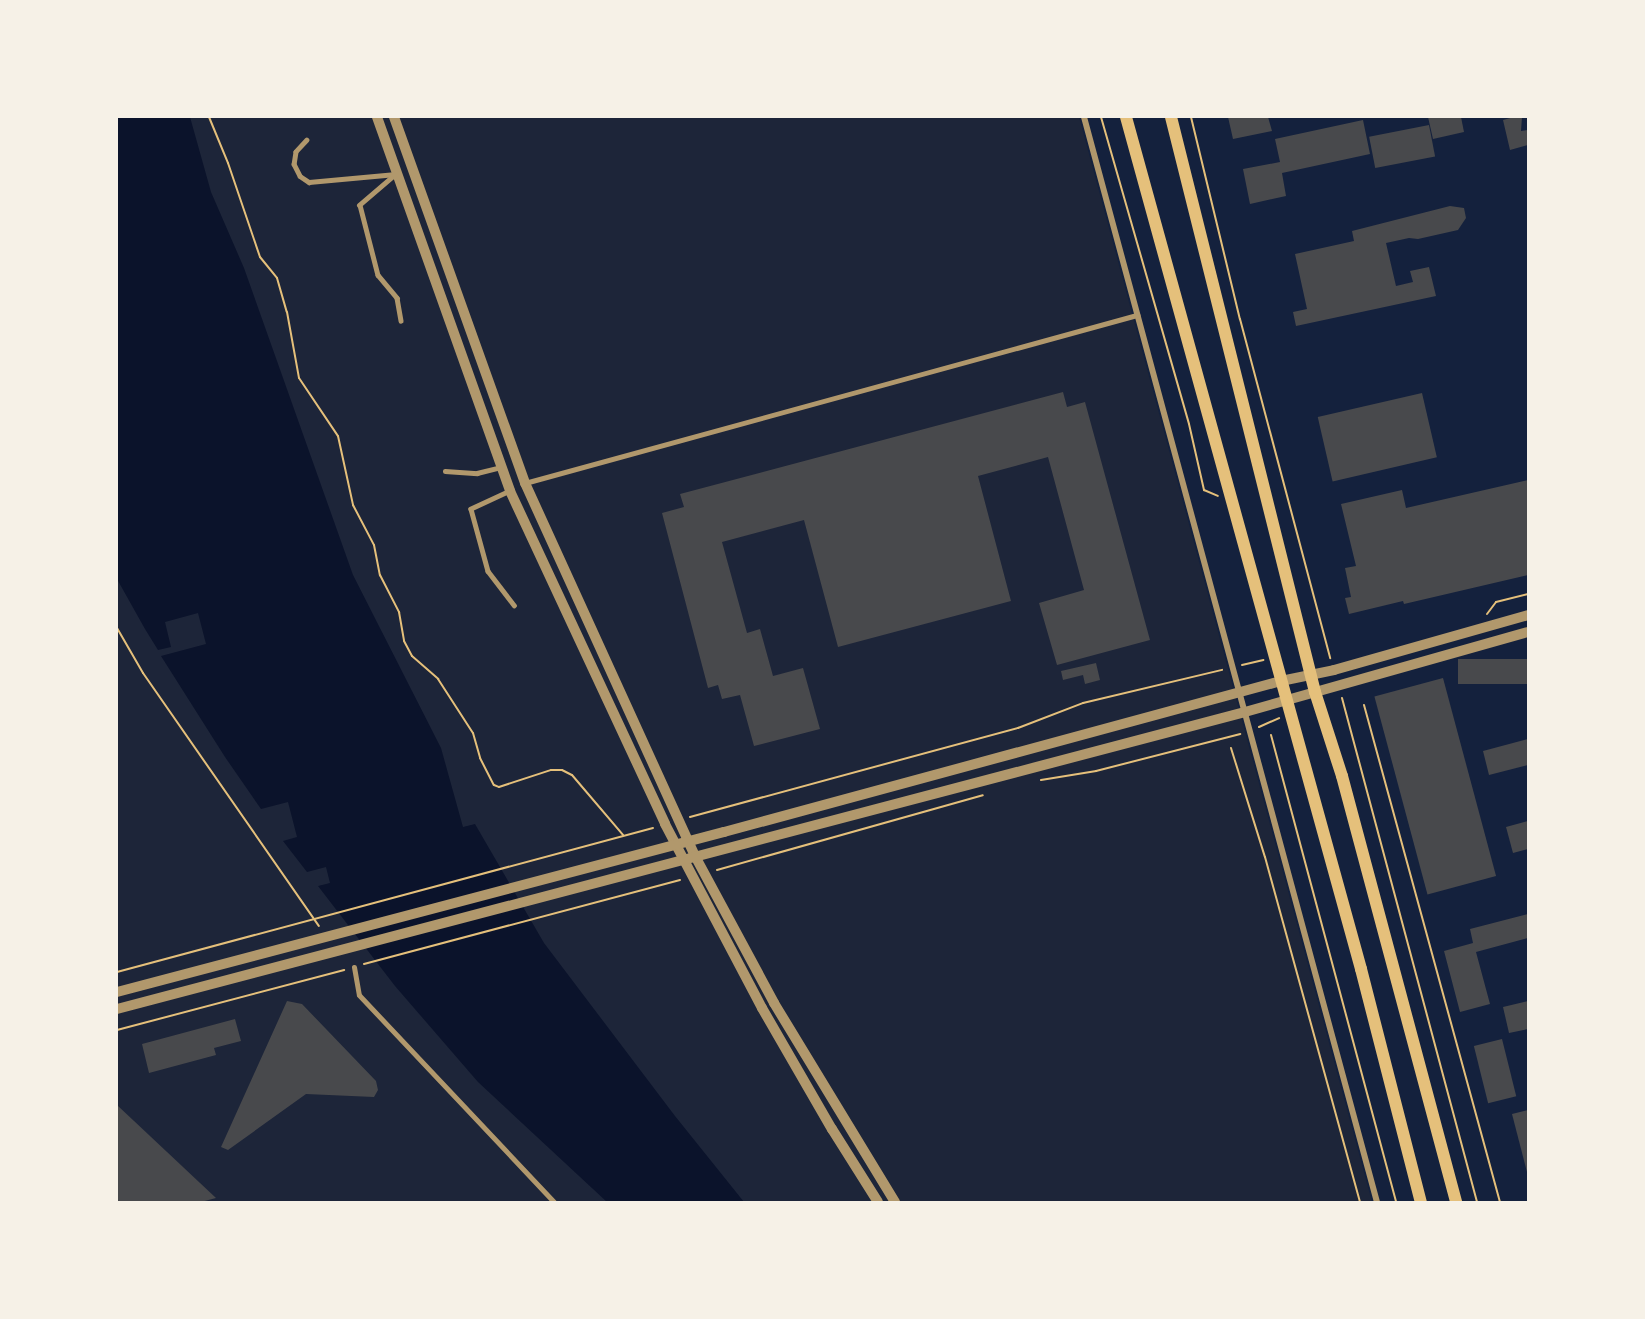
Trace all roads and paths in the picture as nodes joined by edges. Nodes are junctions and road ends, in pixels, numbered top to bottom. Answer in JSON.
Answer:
{"nodes":[{"id":1,"x":208,"y":117,"type":"edge"},
{"id":2,"x":377,"y":117,"type":"edge"},
{"id":3,"x":394,"y":117,"type":"edge"},
{"id":4,"x":1084,"y":117,"type":"edge"},
{"id":5,"x":1101,"y":117,"type":"edge"},
{"id":6,"x":1126,"y":117,"type":"edge"},
{"id":7,"x":1171,"y":117,"type":"edge"},
{"id":8,"x":307,"y":140,"type":"dead end"},
{"id":9,"x":396,"y":174,"type":"junction"},
{"id":10,"x":1137,"y":315,"type":"junction"},
{"id":11,"x":401,"y":321,"type":"dead end"},
{"id":12,"x":501,"y":467,"type":"junction"},
{"id":13,"x":445,"y":471,"type":"dead end"},
{"id":14,"x":525,"y":483,"type":"junction"},
{"id":15,"x":510,"y":491,"type":"junction"},
{"id":16,"x":1232,"y":503,"type":"junction"},
{"id":17,"x":1528,"y":594,"type":"edge"},
{"id":18,"x":514,"y":605,"type":"dead end"},
{"id":19,"x":1528,"y":615,"type":"edge"},
{"id":20,"x":117,"y":628,"type":"edge"},
{"id":21,"x":1475,"y":630,"type":"junction"},
{"id":22,"x":1528,"y":632,"type":"edge"},
{"id":23,"x":1274,"y":656,"type":"junction"},
{"id":24,"x":1234,"y":668,"type":"junction"},
{"id":25,"x":1311,"y":675,"type":"junction"},
{"id":26,"x":1281,"y":681,"type":"junction"},
{"id":27,"x":1315,"y":693,"type":"junction"},
{"id":28,"x":1240,"y":694,"type":"junction"},
{"id":29,"x":1287,"y":698,"type":"junction"},
{"id":30,"x":1364,"y":705,"type":"dead end"},
{"id":31,"x":1245,"y":712,"type":"junction"},
{"id":32,"x":1290,"y":713,"type":"junction"},
{"id":33,"x":1250,"y":731,"type":"junction"},
{"id":34,"x":1270,"y":735,"type":"dead end"},
{"id":35,"x":1231,"y":748,"type":"dead end"},
{"id":36,"x":1031,"y":782,"type":"dead end"},
{"id":37,"x":987,"y":794,"type":"dead end"},
{"id":38,"x":679,"y":820,"type":"junction"},
{"id":39,"x":665,"y":824,"type":"junction"},
{"id":40,"x":623,"y":836,"type":"junction"},
{"id":41,"x":683,"y":843,"type":"junction"},
{"id":42,"x":690,"y":858,"type":"junction"},
{"id":43,"x":699,"y":875,"type":"junction"},
{"id":44,"x":314,"y":920,"type":"junction"},
{"id":45,"x":328,"y":936,"type":"junction"},
{"id":46,"x":354,"y":967,"type":"junction"},
{"id":47,"x":117,"y":972,"type":"edge"},
{"id":48,"x":117,"y":992,"type":"edge"},
{"id":49,"x":117,"y":1009,"type":"edge"},
{"id":50,"x":117,"y":1030,"type":"edge"},
{"id":51,"x":554,"y":1202,"type":"edge"},
{"id":52,"x":878,"y":1202,"type":"edge"},
{"id":53,"x":895,"y":1202,"type":"edge"},
{"id":54,"x":1360,"y":1202,"type":"edge"},
{"id":55,"x":1377,"y":1202,"type":"edge"},
{"id":56,"x":1396,"y":1202,"type":"edge"},
{"id":57,"x":1421,"y":1202,"type":"edge"},
{"id":58,"x":1456,"y":1202,"type":"edge"},
{"id":59,"x":1500,"y":1202,"type":"edge"}],
"edges":[{"from":1,"to":40,"type":"path"},
{"from":2,"to":9,"type":"street"},
{"from":3,"to":14,"type":"street"},
{"from":4,"to":10,"type":"street"},
{"from":5,"to":16,"type":"path"},
{"from":6,"to":16,"type":"main road"},
{"from":7,"to":25,"type":"main road"},
{"from":8,"to":9,"type":"lane"},
{"from":9,"to":11,"type":"lane"},
{"from":9,"to":12,"type":"street"},
{"from":10,"to":14,"type":"lane"},
{"from":10,"to":24,"type":"street"},
{"from":12,"to":13,"type":"lane"},
{"from":12,"to":15,"type":"street"},
{"from":14,"to":38,"type":"street"},
{"from":15,"to":18,"type":"lane"},
{"from":15,"to":39,"type":"street"},
{"from":16,"to":23,"type":"main road"},
{"from":17,"to":21,"type":"path"},
{"from":19,"to":21,"type":"street"},
{"from":20,"to":44,"type":"path"},
{"from":21,"to":25,"type":"street"},
{"from":22,"to":27,"type":"street"},
{"from":23,"to":24,"type":"path"},
{"from":23,"to":26,"type":"main road"},
{"from":24,"to":28,"type":"street"},
{"from":24,"to":38,"type":"path"},
{"from":25,"to":26,"type":"street"},
{"from":25,"to":27,"type":"main road"},
{"from":26,"to":28,"type":"street"},
{"from":26,"to":29,"type":"main road"},
{"from":27,"to":29,"type":"street"},
{"from":27,"to":58,"type":"main road"},
{"from":28,"to":31,"type":"street"},
{"from":28,"to":41,"type":"street"},
{"from":29,"to":31,"type":"street"},
{"from":29,"to":32,"type":"main road"},
{"from":30,"to":59,"type":"path"},
{"from":31,"to":33,"type":"street"},
{"from":31,"to":42,"type":"street"},
{"from":32,"to":33,"type":"path"},
{"from":32,"to":57,"type":"main road"},
{"from":33,"to":36,"type":"path"},
{"from":33,"to":55,"type":"street"},
{"from":34,"to":56,"type":"path"},
{"from":35,"to":54,"type":"path"},
{"from":37,"to":43,"type":"path"},
{"from":38,"to":41,"type":"street"},
{"from":39,"to":40,"type":"path"},
{"from":39,"to":41,"type":"street"},
{"from":40,"to":44,"type":"path"},
{"from":41,"to":42,"type":"street"},
{"from":41,"to":45,"type":"street"},
{"from":42,"to":43,"type":"street"},
{"from":42,"to":49,"type":"street"},
{"from":43,"to":46,"type":"path"},
{"from":43,"to":52,"type":"street"},
{"from":43,"to":53,"type":"street"},
{"from":44,"to":45,"type":"path"},
{"from":44,"to":47,"type":"path"},
{"from":45,"to":48,"type":"street"},
{"from":46,"to":50,"type":"path"},
{"from":46,"to":51,"type":"street"}]}
